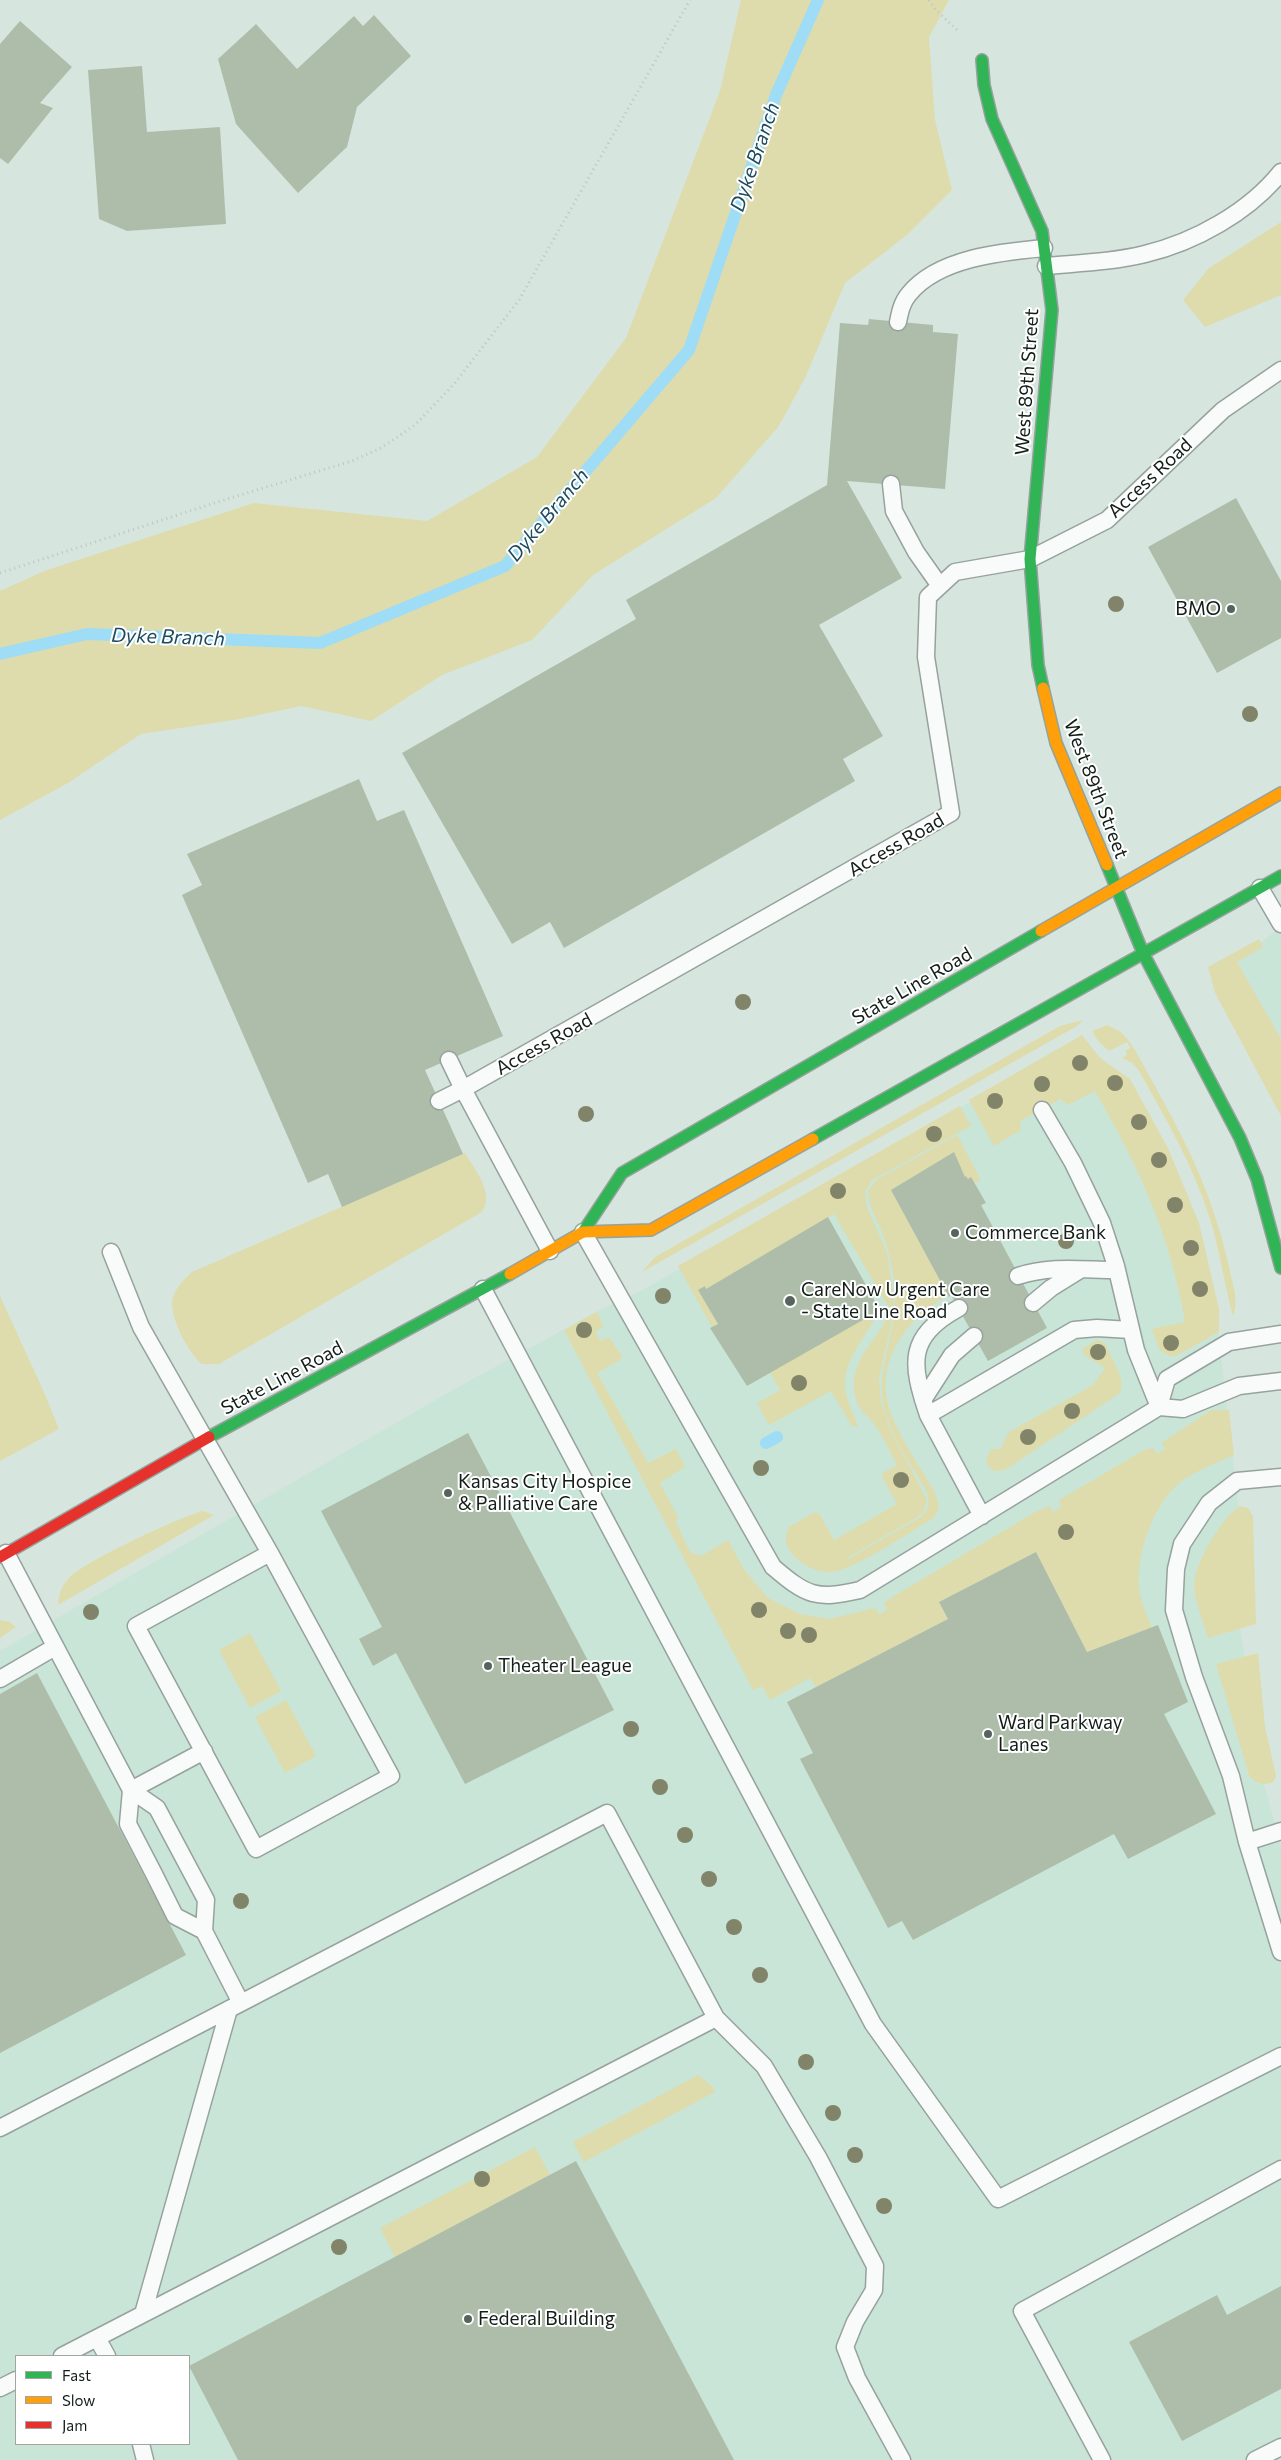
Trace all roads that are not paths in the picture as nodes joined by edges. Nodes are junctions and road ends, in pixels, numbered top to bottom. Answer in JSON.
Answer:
{"nodes":[{"id":1,"x":982,"y":60,"type":"dead end"},
{"id":2,"x":1281,"y":172,"type":"edge"},
{"id":3,"x":1044,"y":248,"type":"junction"},
{"id":4,"x":1046,"y":266,"type":"junction"},
{"id":5,"x":898,"y":322,"type":"dead end"},
{"id":6,"x":1281,"y":370,"type":"edge"},
{"id":7,"x":891,"y":484,"type":"dead end"},
{"id":8,"x":1030,"y":559,"type":"junction"},
{"id":9,"x":940,"y":586,"type":"junction"},
{"id":10,"x":1281,"y":793,"type":"edge"},
{"id":11,"x":1281,"y":876,"type":"edge"},
{"id":12,"x":1116,"y":888,"type":"junction"},
{"id":13,"x":1260,"y":888,"type":"junction"},
{"id":14,"x":1281,"y":924,"type":"edge"},
{"id":15,"x":1143,"y":953,"type":"junction"},
{"id":16,"x":449,"y":1060,"type":"dead end"},
{"id":17,"x":463,"y":1089,"type":"junction"},
{"id":18,"x":439,"y":1101,"type":"dead end"},
{"id":19,"x":1042,"y":1110,"type":"dead end"},
{"id":20,"x":583,"y":1232,"type":"junction"},
{"id":21,"x":550,"y":1251,"type":"junction"},
{"id":22,"x":110,"y":1252,"type":"dead end"},
{"id":23,"x":1281,"y":1268,"type":"edge"},
{"id":24,"x":1080,"y":1270,"type":"junction"},
{"id":25,"x":1117,"y":1270,"type":"junction"},
{"id":26,"x":1018,"y":1276,"type":"dead end"},
{"id":27,"x":483,"y":1289,"type":"junction"},
{"id":28,"x":1033,"y":1303,"type":"dead end"},
{"id":29,"x":959,"y":1308,"type":"dead end"},
{"id":30,"x":1131,"y":1330,"type":"junction"},
{"id":31,"x":1281,"y":1334,"type":"edge"},
{"id":32,"x":974,"y":1336,"type":"dead end"},
{"id":33,"x":1281,"y":1382,"type":"edge"},
{"id":34,"x":926,"y":1407,"type":"junction"},
{"id":35,"x":1159,"y":1407,"type":"junction"},
{"id":36,"x":204,"y":1440,"type":"junction"},
{"id":37,"x":1281,"y":1477,"type":"edge"},
{"id":38,"x":982,"y":1516,"type":"junction"},
{"id":39,"x":270,"y":1552,"type":"junction"},
{"id":40,"x":3,"y":1555,"type":"edge"},
{"id":41,"x":55,"y":1647,"type":"junction"},
{"id":42,"x":0,"y":1679,"type":"edge"},
{"id":43,"x":204,"y":1751,"type":"junction"},
{"id":44,"x":132,"y":1790,"type":"junction"},
{"id":45,"x":1281,"y":1831,"type":"edge"},
{"id":46,"x":1247,"y":1842,"type":"junction"},
{"id":47,"x":204,"y":1932,"type":"junction"},
{"id":48,"x":1281,"y":1952,"type":"edge"},
{"id":49,"x":235,"y":2006,"type":"junction"},
{"id":50,"x":716,"y":2018,"type":"junction"},
{"id":51,"x":1281,"y":2056,"type":"edge"},
{"id":52,"x":0,"y":2128,"type":"edge"},
{"id":53,"x":1281,"y":2169,"type":"edge"},
{"id":54,"x":143,"y":2314,"type":"junction"},
{"id":55,"x":97,"y":2338,"type":"junction"},
{"id":56,"x":64,"y":2355,"type":"edge"},
{"id":57,"x":106,"y":2355,"type":"edge"},
{"id":58,"x":15,"y":2380,"type":"edge"},
{"id":59,"x":0,"y":2388,"type":"edge"},
{"id":60,"x":141,"y":2445,"type":"edge"},
{"id":61,"x":1281,"y":2447,"type":"edge"},
{"id":62,"x":145,"y":2460,"type":"edge"},
{"id":63,"x":902,"y":2460,"type":"edge"},
{"id":64,"x":1102,"y":2460,"type":"edge"},
{"id":65,"x":1256,"y":2460,"type":"edge"}],
"edges":[{"from":1,"to":3,"type":"main road","name":"West 89th Street"},
{"from":2,"to":4,"type":"lane"},
{"from":3,"to":4,"type":"main road","name":"West 89th Street"},
{"from":3,"to":5,"type":"lane"},
{"from":4,"to":8,"type":"main road","name":"West 89th Street"},
{"from":6,"to":8,"type":"lane","name":"Access Road"},
{"from":7,"to":9,"type":"lane"},
{"from":8,"to":9,"type":"lane","name":"Access Road"},
{"from":8,"to":12,"type":"main road","name":"West 89th Street"},
{"from":9,"to":17,"type":"lane","name":"Access Road"},
{"from":10,"to":12,"type":"main road","name":"State Line Road"},
{"from":11,"to":13,"type":"main road","name":"State Line Road"},
{"from":12,"to":15,"type":"main road","name":"West 89th Street"},
{"from":12,"to":20,"type":"main road","name":"State Line Road"},
{"from":13,"to":14,"type":"lane"},
{"from":13,"to":15,"type":"main road","name":"State Line Road"},
{"from":15,"to":20,"type":"main road","name":"State Line Road"},
{"from":15,"to":23,"type":"main road","name":"West 89th Street"},
{"from":16,"to":17,"type":"lane"},
{"from":17,"to":18,"type":"lane"},
{"from":17,"to":21,"type":"lane"},
{"from":19,"to":25,"type":"lane"},
{"from":20,"to":21,"type":"main road","name":"State Line Road"},
{"from":20,"to":38,"type":"lane"},
{"from":21,"to":27,"type":"main road","name":"State Line Road"},
{"from":22,"to":36,"type":"lane"},
{"from":24,"to":25,"type":"lane"},
{"from":24,"to":26,"type":"lane"},
{"from":24,"to":28,"type":"lane"},
{"from":25,"to":30,"type":"lane"},
{"from":27,"to":36,"type":"main road","name":"State Line Road"},
{"from":27,"to":51,"type":"lane"},
{"from":29,"to":34,"type":"lane"},
{"from":30,"to":34,"type":"lane"},
{"from":30,"to":35,"type":"lane"},
{"from":31,"to":35,"type":"lane"},
{"from":32,"to":34,"type":"lane"},
{"from":33,"to":35,"type":"lane"},
{"from":34,"to":38,"type":"lane"},
{"from":35,"to":38,"type":"lane"},
{"from":36,"to":39,"type":"lane"},
{"from":36,"to":40,"type":"main road","name":"State Line Road"},
{"from":37,"to":46,"type":"lane"},
{"from":39,"to":43,"type":"lane"},
{"from":39,"to":43,"type":"lane"},
{"from":40,"to":41,"type":"lane"},
{"from":41,"to":42,"type":"lane"},
{"from":41,"to":44,"type":"lane"},
{"from":43,"to":44,"type":"lane"},
{"from":44,"to":47,"type":"lane"},
{"from":44,"to":47,"type":"lane"},
{"from":45,"to":46,"type":"lane"},
{"from":46,"to":48,"type":"lane"},
{"from":47,"to":49,"type":"lane"},
{"from":49,"to":50,"type":"lane"},
{"from":49,"to":52,"type":"lane"},
{"from":49,"to":54,"type":"lane"},
{"from":50,"to":54,"type":"lane"},
{"from":50,"to":63,"type":"lane"},
{"from":53,"to":64,"type":"lane"},
{"from":54,"to":55,"type":"lane"},
{"from":55,"to":56,"type":"lane"},
{"from":55,"to":57,"type":"lane"},
{"from":58,"to":59,"type":"lane"},
{"from":60,"to":62,"type":"lane"},
{"from":61,"to":65,"type":"lane"}]}
